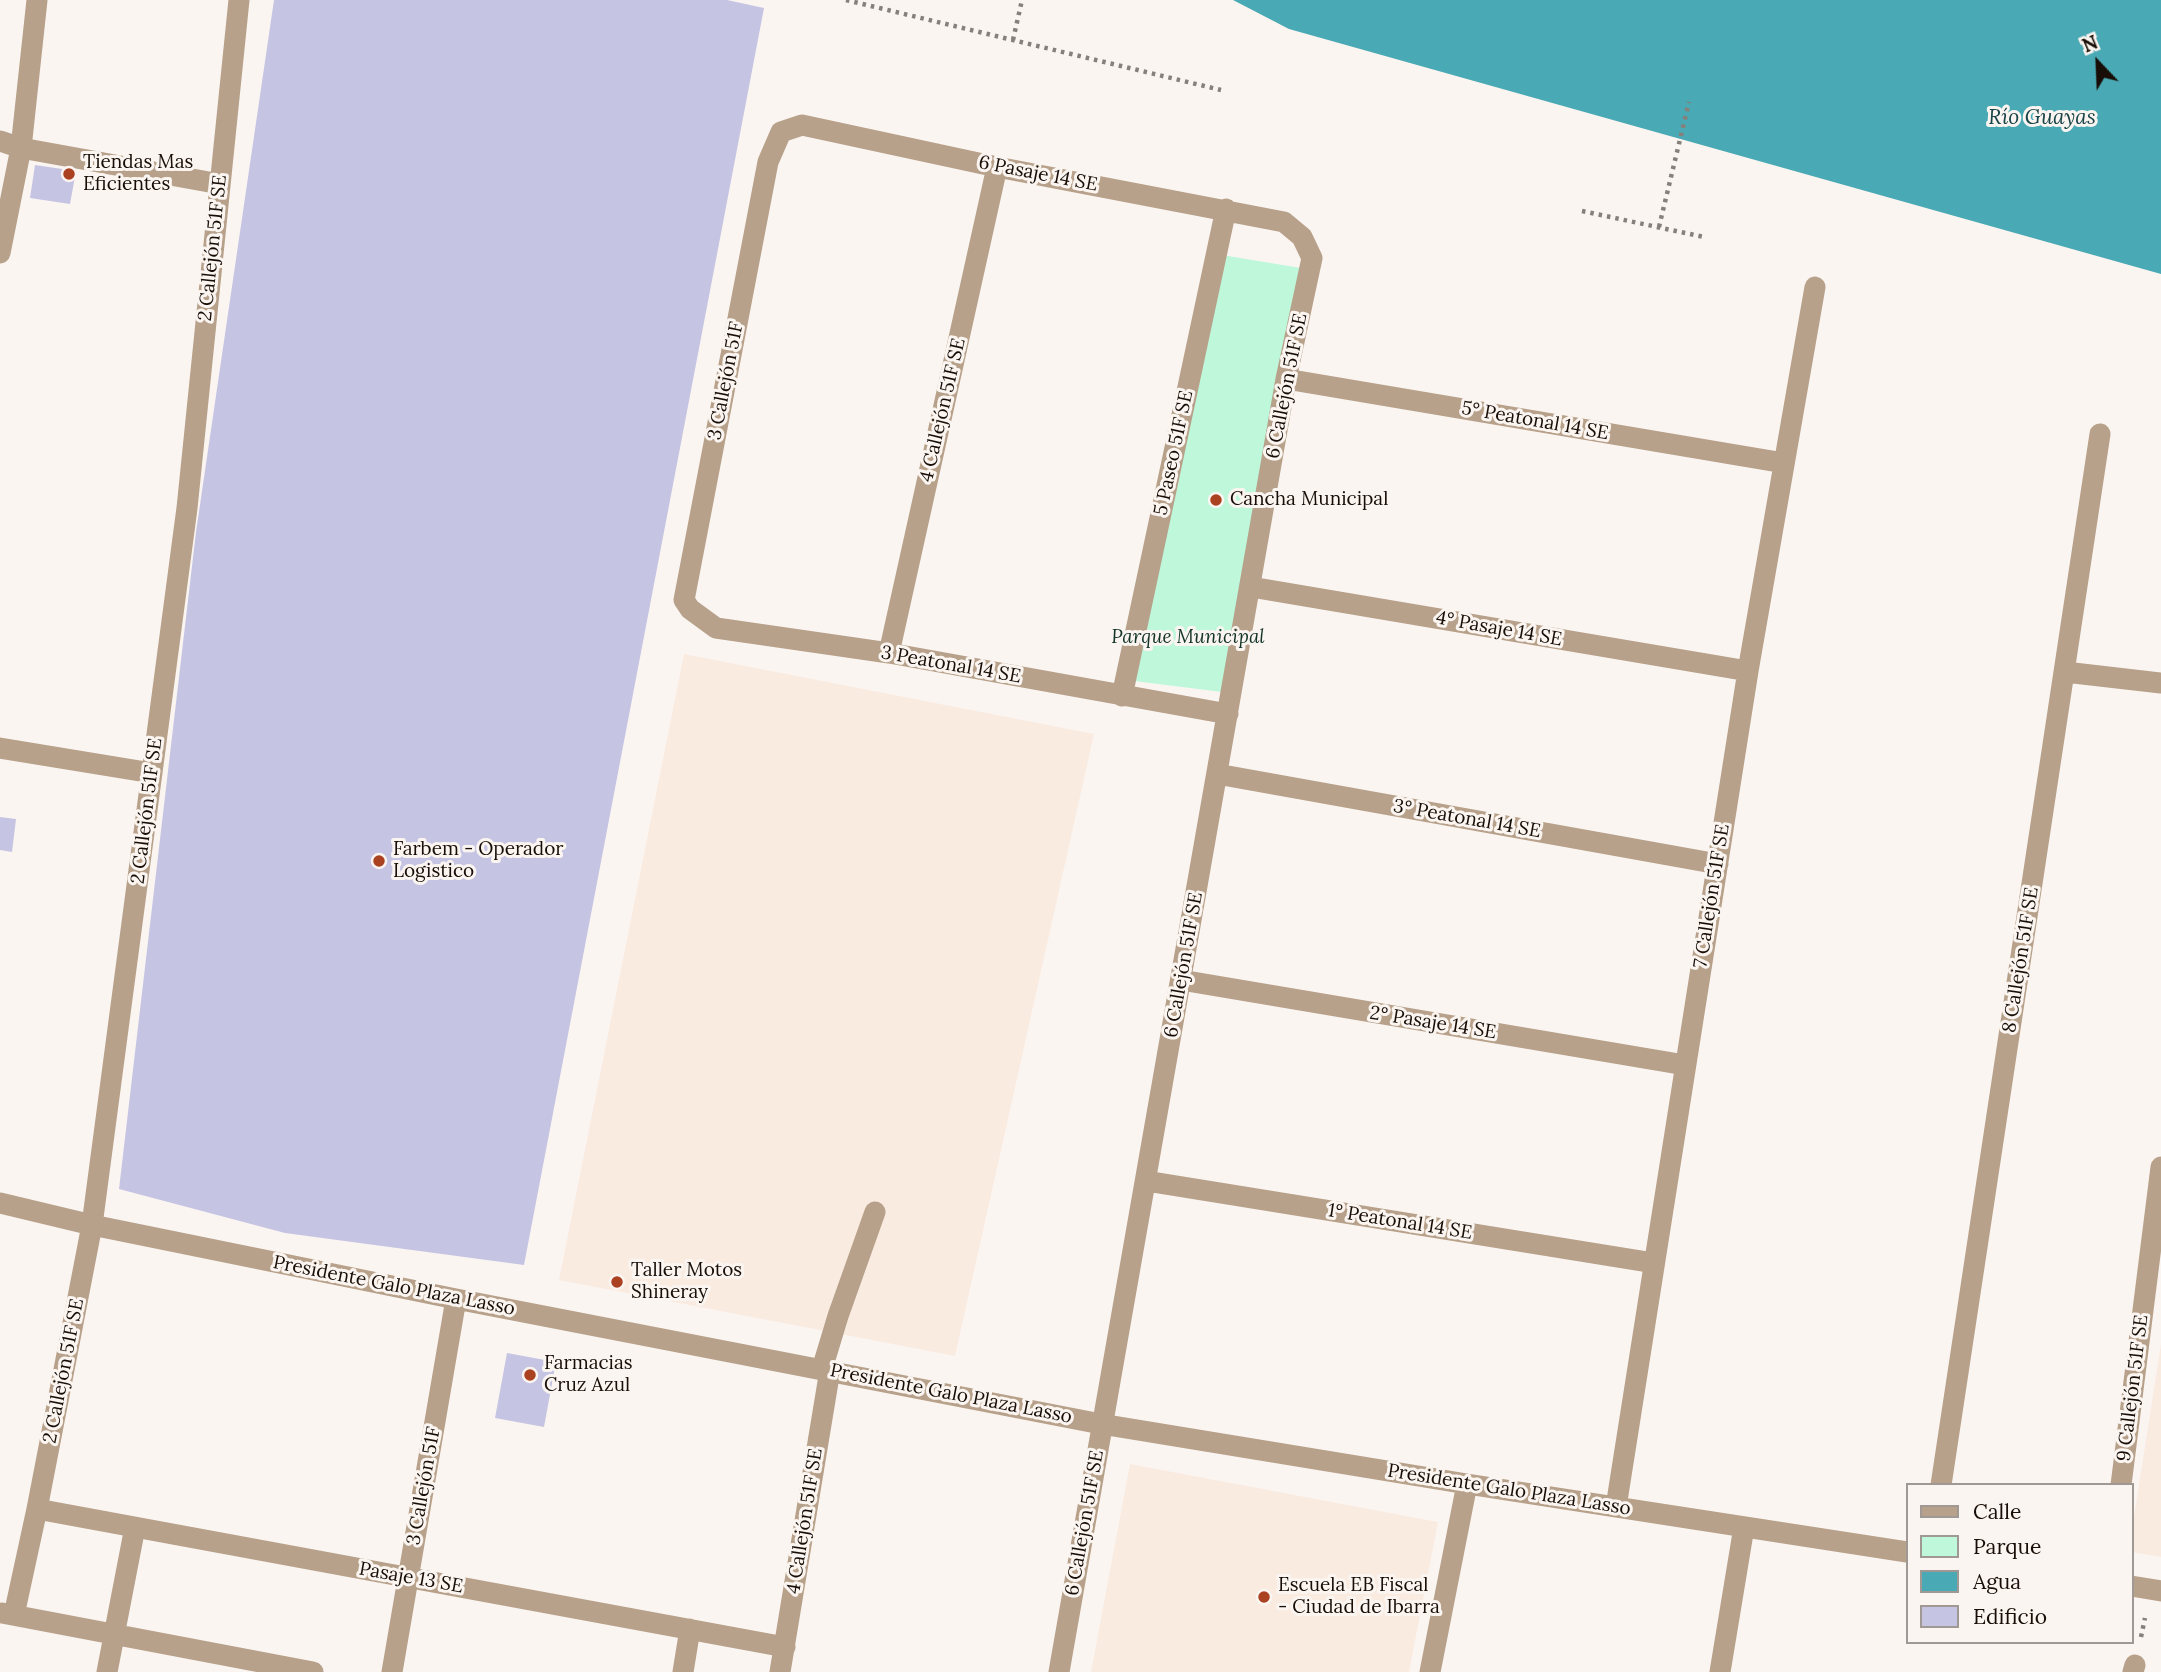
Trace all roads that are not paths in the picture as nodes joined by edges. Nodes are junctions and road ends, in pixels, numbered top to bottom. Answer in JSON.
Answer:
{"nodes":[{"id":1,"x":37,"y":0,"type":"edge"},
{"id":2,"x":239,"y":0,"type":"edge"},
{"id":3,"x":0,"y":141,"type":"edge"},
{"id":4,"x":21,"y":148,"type":"junction"},
{"id":5,"x":768,"y":162,"type":"joint"},
{"id":6,"x":998,"y":167,"type":"junction"},
{"id":7,"x":219,"y":184,"type":"junction"},
{"id":8,"x":1226,"y":209,"type":"junction"},
{"id":9,"x":0,"y":253,"type":"edge"},
{"id":10,"x":1312,"y":258,"type":"joint"},
{"id":11,"x":1815,"y":287,"type":"dead end"},
{"id":12,"x":1286,"y":379,"type":"junction"},
{"id":13,"x":2100,"y":434,"type":"dead end"},
{"id":14,"x":1784,"y":463,"type":"junction"},
{"id":15,"x":1251,"y":587,"type":"junction"},
{"id":16,"x":684,"y":600,"type":"joint"},
{"id":17,"x":889,"y":653,"type":"junction"},
{"id":18,"x":1748,"y":671,"type":"junction"},
{"id":19,"x":2065,"y":672,"type":"junction"},
{"id":20,"x":2161,"y":683,"type":"edge"},
{"id":21,"x":1122,"y":696,"type":"junction"},
{"id":22,"x":1228,"y":714,"type":"junction"},
{"id":23,"x":0,"y":748,"type":"edge"},
{"id":24,"x":152,"y":773,"type":"junction"},
{"id":25,"x":1217,"y":774,"type":"junction"},
{"id":26,"x":1717,"y":864,"type":"junction"},
{"id":27,"x":1181,"y":981,"type":"junction"},
{"id":28,"x":1685,"y":1065,"type":"junction"},
{"id":29,"x":2161,"y":1167,"type":"edge"},
{"id":30,"x":1146,"y":1181,"type":"junction"},
{"id":31,"x":0,"y":1203,"type":"edge"},
{"id":32,"x":875,"y":1212,"type":"dead end"},
{"id":33,"x":92,"y":1225,"type":"junction"},
{"id":34,"x":1654,"y":1263,"type":"junction"},
{"id":35,"x":456,"y":1299,"type":"junction"},
{"id":36,"x":826,"y":1370,"type":"junction"},
{"id":37,"x":1101,"y":1424,"type":"junction"},
{"id":38,"x":1941,"y":1483,"type":"edge"},
{"id":39,"x":2121,"y":1483,"type":"edge"},
{"id":40,"x":1467,"y":1484,"type":"junction"},
{"id":41,"x":1616,"y":1507,"type":"junction"},
{"id":42,"x":37,"y":1509,"type":"junction"},
{"id":43,"x":135,"y":1527,"type":"junction"},
{"id":44,"x":1744,"y":1527,"type":"junction"},
{"id":45,"x":1906,"y":1552,"type":"edge"},
{"id":46,"x":408,"y":1578,"type":"junction"},
{"id":47,"x":7,"y":1614,"type":"edge"},
{"id":48,"x":690,"y":1629,"type":"junction"},
{"id":49,"x":115,"y":1634,"type":"junction"},
{"id":50,"x":785,"y":1647,"type":"junction"},
{"id":51,"x":107,"y":1672,"type":"edge"},
{"id":52,"x":313,"y":1672,"type":"edge"},
{"id":53,"x":392,"y":1672,"type":"edge"},
{"id":54,"x":683,"y":1672,"type":"edge"},
{"id":55,"x":780,"y":1672,"type":"edge"},
{"id":56,"x":1059,"y":1672,"type":"edge"},
{"id":57,"x":1430,"y":1672,"type":"edge"},
{"id":58,"x":1720,"y":1672,"type":"edge"}],
"edges":[{"from":1,"to":4,"type":"street"},
{"from":2,"to":7,"type":"street","name":"2 Callejón 51F SE"},
{"from":3,"to":4,"type":"street"},
{"from":4,"to":7,"type":"street"},
{"from":4,"to":9,"type":"street"},
{"from":5,"to":6,"type":"street","name":"6 Pasaje 14 SE"},
{"from":5,"to":16,"type":"street","name":"3 Callejón 51F"},
{"from":6,"to":8,"type":"street","name":"6 Pasaje 14 SE"},
{"from":6,"to":17,"type":"street","name":"4 Callejón 51F SE"},
{"from":7,"to":24,"type":"street","name":"2 Callejón 51F SE"},
{"from":8,"to":10,"type":"street","name":"6 Pasaje 14 SE"},
{"from":8,"to":21,"type":"street","name":"5 Paseo 51F SE"},
{"from":10,"to":12,"type":"street","name":"6 Callejón 51F SE"},
{"from":11,"to":14,"type":"street","name":"7 Callejón 51F SE"},
{"from":12,"to":14,"type":"street","name":"5° Peatonal 14 SE"},
{"from":12,"to":15,"type":"street","name":"6 Callejón 51F SE"},
{"from":13,"to":19,"type":"street","name":"8 Callejón 51F SE"},
{"from":14,"to":18,"type":"street","name":"7 Callejón 51F SE"},
{"from":15,"to":18,"type":"street","name":"4° Pasaje 14 SE"},
{"from":15,"to":22,"type":"street","name":"6 Callejón 51F SE"},
{"from":16,"to":17,"type":"street","name":"3 Peatonal 14 SE"},
{"from":17,"to":21,"type":"street","name":"3 Peatonal 14 SE"},
{"from":18,"to":26,"type":"street","name":"7 Callejón 51F SE"},
{"from":19,"to":20,"type":"street"},
{"from":19,"to":38,"type":"street","name":"8 Callejón 51F SE"},
{"from":21,"to":22,"type":"street","name":"3 Peatonal 14 SE"},
{"from":22,"to":25,"type":"street","name":"6 Callejón 51F SE"},
{"from":23,"to":24,"type":"street"},
{"from":24,"to":33,"type":"street","name":"2 Callejón 51F SE"},
{"from":25,"to":26,"type":"street","name":"3° Peatonal 14 SE"},
{"from":25,"to":27,"type":"street","name":"6 Callejón 51F SE"},
{"from":26,"to":28,"type":"street","name":"7 Callejón 51F SE"},
{"from":27,"to":28,"type":"street","name":"2° Pasaje 14 SE"},
{"from":27,"to":30,"type":"street","name":"6 Callejón 51F SE"},
{"from":28,"to":34,"type":"street","name":"7 Callejón 51F SE"},
{"from":29,"to":39,"type":"street","name":"9 Callejón 51F SE"},
{"from":30,"to":34,"type":"street","name":"1° Peatonal 14 SE"},
{"from":30,"to":37,"type":"street","name":"6 Callejón 51F SE"},
{"from":31,"to":33,"type":"street","name":"Presidente Galo Plaza Lasso"},
{"from":32,"to":36,"type":"street","name":"4 Callejón 51F SE"},
{"from":33,"to":35,"type":"street","name":"Presidente Galo Plaza Lasso"},
{"from":33,"to":42,"type":"street","name":"2 Callejón 51F SE"},
{"from":34,"to":41,"type":"street","name":"7 Callejón 51F SE"},
{"from":35,"to":36,"type":"street","name":"Presidente Galo Plaza Lasso"},
{"from":35,"to":46,"type":"street","name":"3 Callejón 51F"},
{"from":36,"to":37,"type":"street","name":"Presidente Galo Plaza Lasso"},
{"from":36,"to":50,"type":"street","name":"4 Callejón 51F SE"},
{"from":37,"to":40,"type":"street","name":"Presidente Galo Plaza Lasso"},
{"from":37,"to":56,"type":"street","name":"6 Callejón 51F SE"},
{"from":40,"to":41,"type":"street","name":"Presidente Galo Plaza Lasso"},
{"from":40,"to":57,"type":"street"},
{"from":41,"to":44,"type":"street","name":"Presidente Galo Plaza Lasso"},
{"from":42,"to":43,"type":"street","name":"Pasaje 13 SE"},
{"from":42,"to":47,"type":"street","name":"2 Callejón 51F SE"},
{"from":43,"to":46,"type":"street","name":"Pasaje 13 SE"},
{"from":43,"to":49,"type":"street"},
{"from":44,"to":45,"type":"street","name":"Presidente Galo Plaza Lasso"},
{"from":44,"to":58,"type":"street"},
{"from":46,"to":48,"type":"street","name":"Pasaje 13 SE"},
{"from":46,"to":53,"type":"street","name":"3 Callejón 51F"},
{"from":47,"to":49,"type":"street"},
{"from":48,"to":50,"type":"street","name":"Pasaje 13 SE"},
{"from":48,"to":54,"type":"street"},
{"from":49,"to":51,"type":"street"},
{"from":49,"to":52,"type":"street"},
{"from":50,"to":55,"type":"street","name":"4 Callejón 51F SE"}]}
